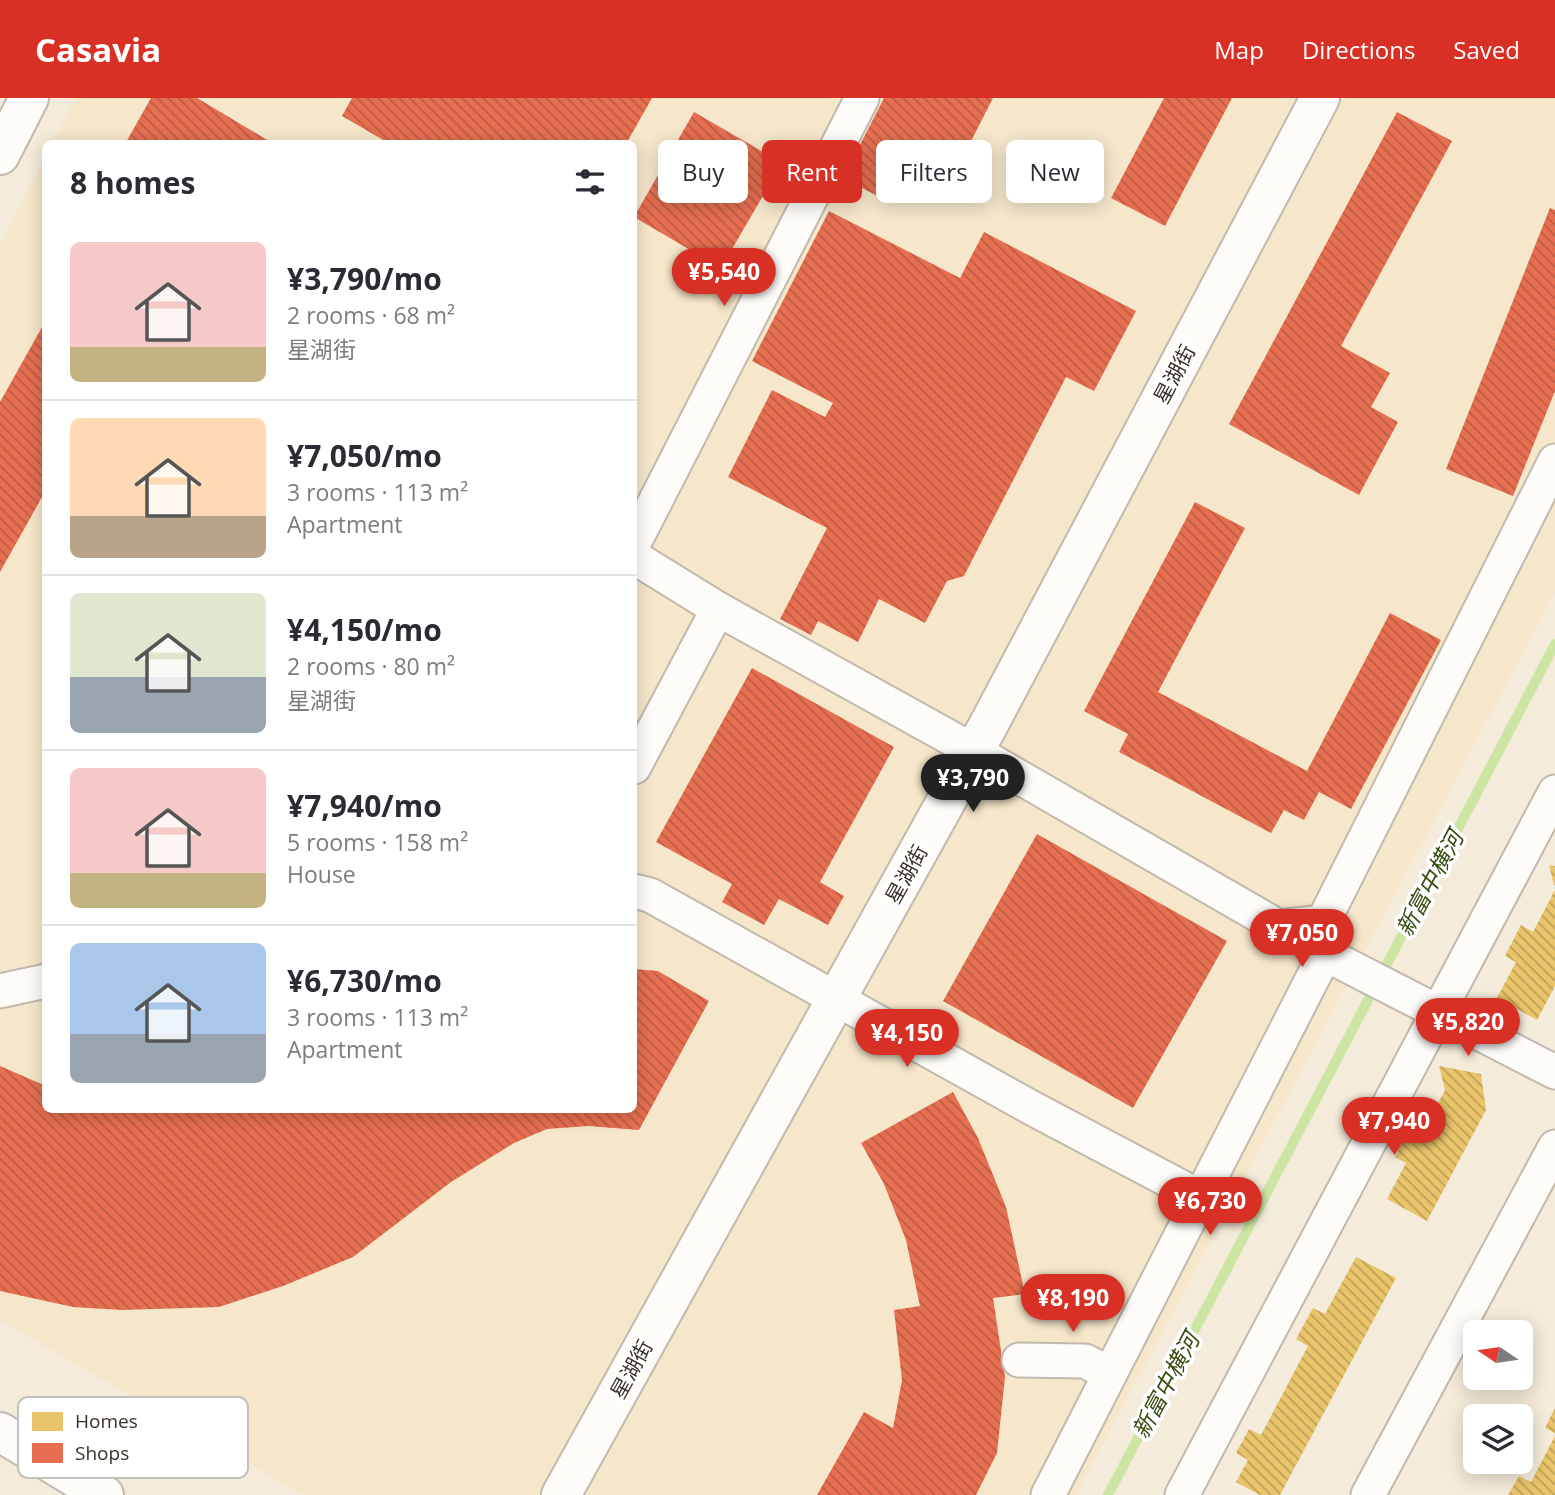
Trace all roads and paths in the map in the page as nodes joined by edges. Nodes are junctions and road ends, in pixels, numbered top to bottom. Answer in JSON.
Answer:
{"nodes":[{"id":1,"x":29,"y":98,"type":"edge"},
{"id":2,"x":862,"y":98,"type":"edge"},
{"id":3,"x":1320,"y":98,"type":"edge"},
{"id":4,"x":0,"y":155,"type":"edge"},
{"id":5,"x":1555,"y":461,"type":"edge"},
{"id":6,"x":637,"y":537,"type":"edge"},
{"id":7,"x":637,"y":559,"type":"edge"},
{"id":8,"x":718,"y":609,"type":"junction"},
{"id":9,"x":974,"y":751,"type":"junction"},
{"id":10,"x":637,"y":761,"type":"edge"},
{"id":11,"x":1555,"y":792,"type":"edge"},
{"id":12,"x":637,"y":892,"type":"edge"},
{"id":13,"x":1300,"y":925,"type":"junction"},
{"id":14,"x":1334,"y":959,"type":"junction"},
{"id":15,"x":42,"y":982,"type":"edge"},
{"id":16,"x":0,"y":991,"type":"edge"},
{"id":17,"x":837,"y":999,"type":"junction"},
{"id":18,"x":1440,"y":1014,"type":"junction"},
{"id":19,"x":1555,"y":1072,"type":"edge"},
{"id":20,"x":1555,"y":1147,"type":"edge"},
{"id":21,"x":1200,"y":1197,"type":"junction"},
{"id":22,"x":1019,"y":1360,"type":"dead end"},
{"id":23,"x":1110,"y":1374,"type":"junction"},
{"id":24,"x":0,"y":1432,"type":"edge"},
{"id":25,"x":18,"y":1443,"type":"edge"},
{"id":26,"x":76,"y":1478,"type":"edge"},
{"id":27,"x":104,"y":1495,"type":"edge"},
{"id":28,"x":561,"y":1495,"type":"edge"},
{"id":29,"x":1048,"y":1495,"type":"edge"},
{"id":30,"x":1182,"y":1495,"type":"edge"},
{"id":31,"x":1368,"y":1495,"type":"edge"}],
"edges":[{"from":1,"to":4,"type":"street"},
{"from":2,"to":6,"type":"street"},
{"from":3,"to":9,"type":"street","name":"星湖街"},
{"from":5,"to":13,"type":"street"},
{"from":7,"to":8,"type":"street"},
{"from":8,"to":9,"type":"street"},
{"from":8,"to":10,"type":"street"},
{"from":9,"to":13,"type":"street"},
{"from":9,"to":17,"type":"street","name":"星湖街"},
{"from":11,"to":18,"type":"street"},
{"from":12,"to":17,"type":"street"},
{"from":13,"to":14,"type":"street"},
{"from":14,"to":18,"type":"street"},
{"from":14,"to":21,"type":"street"},
{"from":15,"to":16,"type":"street"},
{"from":17,"to":21,"type":"street"},
{"from":17,"to":28,"type":"street","name":"星湖街"},
{"from":18,"to":19,"type":"street"},
{"from":18,"to":30,"type":"street"},
{"from":20,"to":31,"type":"street"},
{"from":21,"to":23,"type":"street"},
{"from":22,"to":23,"type":"street"},
{"from":23,"to":29,"type":"street"},
{"from":24,"to":25,"type":"street"},
{"from":26,"to":27,"type":"street"}]}
